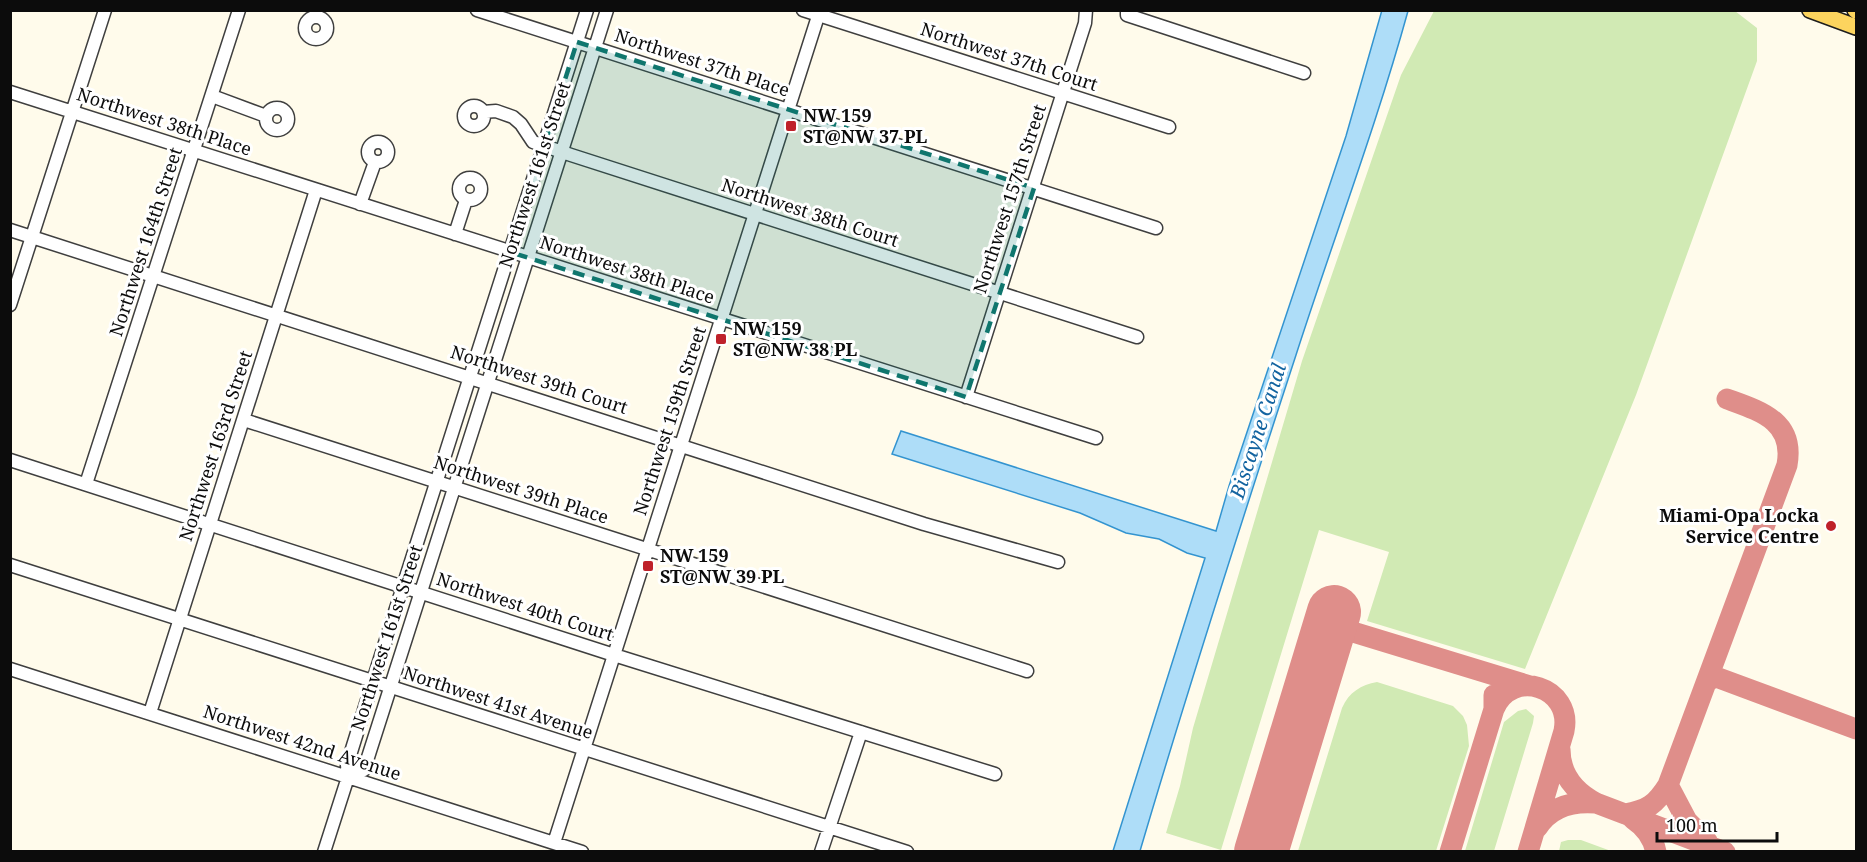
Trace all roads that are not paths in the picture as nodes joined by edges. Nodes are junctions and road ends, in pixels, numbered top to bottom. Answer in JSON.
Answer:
{"nodes":[{"id":1,"x":105,"y":10,"type":"edge"},
{"id":2,"x":239,"y":10,"type":"edge"},
{"id":3,"x":477,"y":10,"type":"edge"},
{"id":4,"x":587,"y":10,"type":"edge"},
{"id":5,"x":607,"y":10,"type":"edge"},
{"id":6,"x":803,"y":10,"type":"edge"},
{"id":7,"x":1086,"y":10,"type":"edge"},
{"id":8,"x":1126,"y":10,"type":"edge"},
{"id":9,"x":1810,"y":10,"type":"edge"},
{"id":10,"x":819,"y":13,"type":"edge"},
{"id":11,"x":1857,"y":27,"type":"edge"},
{"id":12,"x":577,"y":42,"type":"junction"},
{"id":13,"x":595,"y":48,"type":"junction"},
{"id":14,"x":1304,"y":73,"type":"dead end"},
{"id":15,"x":10,"y":92,"type":"edge"},
{"id":16,"x":1062,"y":93,"type":"junction"},
{"id":17,"x":212,"y":96,"type":"junction"},
{"id":18,"x":788,"y":110,"type":"junction"},
{"id":19,"x":72,"y":111,"type":"junction"},
{"id":20,"x":483,"y":112,"type":"dead end"},
{"id":21,"x":266,"y":116,"type":"dead end"},
{"id":22,"x":1169,"y":127,"type":"dead end"},
{"id":23,"x":544,"y":146,"type":"junction"},
{"id":24,"x":195,"y":150,"type":"junction"},
{"id":25,"x":561,"y":152,"type":"junction"},
{"id":26,"x":375,"y":162,"type":"dead end"},
{"id":27,"x":1034,"y":188,"type":"junction"},
{"id":28,"x":316,"y":190,"type":"junction"},
{"id":29,"x":466,"y":200,"type":"dead end"},
{"id":30,"x":360,"y":204,"type":"junction"},
{"id":31,"x":755,"y":215,"type":"junction"},
{"id":32,"x":1156,"y":228,"type":"dead end"},
{"id":33,"x":10,"y":230,"type":"edge"},
{"id":34,"x":455,"y":234,"type":"junction"},
{"id":35,"x":33,"y":237,"type":"junction"},
{"id":36,"x":510,"y":252,"type":"junction"},
{"id":37,"x":528,"y":257,"type":"junction"},
{"id":38,"x":154,"y":277,"type":"junction"},
{"id":39,"x":1000,"y":292,"type":"junction"},
{"id":40,"x":10,"y":305,"type":"edge"},
{"id":41,"x":277,"y":315,"type":"junction"},
{"id":42,"x":722,"y":320,"type":"junction"},
{"id":43,"x":1137,"y":337,"type":"dead end"},
{"id":44,"x":470,"y":377,"type":"junction"},
{"id":45,"x":488,"y":383,"type":"junction"},
{"id":46,"x":966,"y":397,"type":"junction"},
{"id":47,"x":244,"y":420,"type":"junction"},
{"id":48,"x":1096,"y":438,"type":"dead end"},
{"id":49,"x":682,"y":444,"type":"junction"},
{"id":50,"x":10,"y":460,"type":"edge"},
{"id":51,"x":436,"y":482,"type":"junction"},
{"id":52,"x":86,"y":484,"type":"junction"},
{"id":53,"x":454,"y":488,"type":"junction"},
{"id":54,"x":210,"y":525,"type":"junction"},
{"id":55,"x":648,"y":550,"type":"junction"},
{"id":56,"x":1058,"y":562,"type":"dead end"},
{"id":57,"x":10,"y":565,"type":"edge"},
{"id":58,"x":403,"y":587,"type":"junction"},
{"id":59,"x":421,"y":592,"type":"junction"},
{"id":60,"x":180,"y":618,"type":"junction"},
{"id":61,"x":614,"y":655,"type":"junction"},
{"id":62,"x":10,"y":669,"type":"edge"},
{"id":63,"x":1027,"y":671,"type":"dead end"},
{"id":64,"x":373,"y":681,"type":"junction"},
{"id":65,"x":390,"y":687,"type":"junction"},
{"id":66,"x":150,"y":713,"type":"junction"},
{"id":67,"x":861,"y":732,"type":"junction"},
{"id":68,"x":584,"y":749,"type":"junction"},
{"id":69,"x":995,"y":774,"type":"dead end"},
{"id":70,"x":348,"y":777,"type":"junction"},
{"id":71,"x":829,"y":826,"type":"junction"},
{"id":72,"x":554,"y":843,"type":"junction"},
{"id":73,"x":324,"y":852,"type":"edge"},
{"id":74,"x":582,"y":852,"type":"edge"},
{"id":75,"x":821,"y":852,"type":"edge"},
{"id":76,"x":907,"y":852,"type":"edge"}],
"edges":[{"from":1,"to":19,"type":"street"},
{"from":2,"to":17,"type":"street","name":"Northwest 164th Street"},
{"from":3,"to":12,"type":"street","name":"Northwest 37th Place"},
{"from":4,"to":12,"type":"street","name":"Northwest 161st Street"},
{"from":5,"to":13,"type":"street","name":"Northwest 161st Street"},
{"from":6,"to":10,"type":"street","name":"Northwest 37th Court"},
{"from":7,"to":16,"type":"street","name":"Northwest 157th Street"},
{"from":8,"to":14,"type":"street"},
{"from":9,"to":11,"type":"main road"},
{"from":10,"to":16,"type":"street","name":"Northwest 37th Court"},
{"from":10,"to":18,"type":"street","name":"Northwest 159th Street"},
{"from":12,"to":13,"type":"street","name":"Northwest 37th Place"},
{"from":12,"to":23,"type":"street","name":"Northwest 161st Street"},
{"from":13,"to":18,"type":"street","name":"Northwest 37th Place"},
{"from":13,"to":25,"type":"street","name":"Northwest 161st Street"},
{"from":15,"to":19,"type":"street","name":"Northwest 38th Place"},
{"from":16,"to":22,"type":"street","name":"Northwest 37th Court"},
{"from":16,"to":27,"type":"street","name":"Northwest 157th Street"},
{"from":17,"to":21,"type":"street"},
{"from":17,"to":24,"type":"street","name":"Northwest 164th Street"},
{"from":18,"to":27,"type":"street","name":"Northwest 37th Place"},
{"from":18,"to":31,"type":"street","name":"Northwest 159th Street"},
{"from":19,"to":24,"type":"street","name":"Northwest 38th Place"},
{"from":19,"to":35,"type":"street"},
{"from":20,"to":23,"type":"street","name":"Northwest 38th Court"},
{"from":23,"to":25,"type":"street","name":"Northwest 38th Court"},
{"from":23,"to":36,"type":"street","name":"Northwest 161st Street"},
{"from":24,"to":28,"type":"street","name":"Northwest 38th Place"},
{"from":24,"to":38,"type":"street","name":"Northwest 164th Street"},
{"from":25,"to":31,"type":"street","name":"Northwest 38th Court"},
{"from":25,"to":37,"type":"street","name":"Northwest 161st Street"},
{"from":26,"to":30,"type":"street"},
{"from":27,"to":32,"type":"street","name":"Northwest 37th Place"},
{"from":27,"to":39,"type":"street","name":"Northwest 157th Street"},
{"from":28,"to":30,"type":"street","name":"Northwest 38th Place"},
{"from":28,"to":41,"type":"street","name":"Northwest 163rd Street"},
{"from":29,"to":34,"type":"street"},
{"from":30,"to":34,"type":"street","name":"Northwest 38th Place"},
{"from":31,"to":39,"type":"street","name":"Northwest 38th Court"},
{"from":31,"to":42,"type":"street","name":"Northwest 159th Street"},
{"from":33,"to":35,"type":"street","name":"Northwest 39th Court"},
{"from":34,"to":36,"type":"street","name":"Northwest 38th Place"},
{"from":35,"to":38,"type":"street","name":"Northwest 39th Court"},
{"from":35,"to":40,"type":"street"},
{"from":36,"to":37,"type":"street","name":"Northwest 38th Place"},
{"from":36,"to":44,"type":"street","name":"Northwest 161st Street"},
{"from":37,"to":42,"type":"street","name":"Northwest 38th Place"},
{"from":37,"to":45,"type":"street","name":"Northwest 161st Street"},
{"from":38,"to":41,"type":"street","name":"Northwest 39th Court"},
{"from":38,"to":52,"type":"street","name":"Northwest 164th Street"},
{"from":39,"to":43,"type":"street","name":"Northwest 38th Court"},
{"from":39,"to":46,"type":"street","name":"Northwest 157th Street"},
{"from":41,"to":44,"type":"street","name":"Northwest 39th Court"},
{"from":41,"to":47,"type":"street","name":"Northwest 163rd Street"},
{"from":42,"to":46,"type":"street","name":"Northwest 38th Place"},
{"from":42,"to":49,"type":"street","name":"Northwest 159th Street"},
{"from":44,"to":45,"type":"street","name":"Northwest 39th Court"},
{"from":44,"to":51,"type":"street","name":"Northwest 161st Street"},
{"from":45,"to":49,"type":"street","name":"Northwest 39th Court"},
{"from":45,"to":53,"type":"street","name":"Northwest 161st Street"},
{"from":46,"to":48,"type":"street","name":"Northwest 38th Place"},
{"from":47,"to":51,"type":"street","name":"Northwest 39th Place"},
{"from":47,"to":54,"type":"street","name":"Northwest 163rd Street"},
{"from":49,"to":55,"type":"street","name":"Northwest 159th Street"},
{"from":49,"to":56,"type":"street","name":"Northwest 39th Court"},
{"from":50,"to":52,"type":"street","name":"Northwest 40th Court"},
{"from":51,"to":53,"type":"street","name":"Northwest 39th Place"},
{"from":51,"to":58,"type":"street","name":"Northwest 161st Street"},
{"from":52,"to":54,"type":"street","name":"Northwest 40th Court"},
{"from":53,"to":55,"type":"street","name":"Northwest 39th Place"},
{"from":53,"to":59,"type":"street","name":"Northwest 161st Street"},
{"from":54,"to":58,"type":"street","name":"Northwest 40th Court"},
{"from":54,"to":60,"type":"street","name":"Northwest 163rd Street"},
{"from":55,"to":61,"type":"street","name":"Northwest 159th Street"},
{"from":55,"to":63,"type":"street","name":"Northwest 39th Place"},
{"from":57,"to":60,"type":"street","name":"Northwest 41st Avenue"},
{"from":58,"to":59,"type":"street","name":"Northwest 40th Court"},
{"from":58,"to":64,"type":"street","name":"Northwest 161st Street"},
{"from":59,"to":61,"type":"street","name":"Northwest 40th Court"},
{"from":59,"to":65,"type":"street","name":"Northwest 161st Street"},
{"from":60,"to":64,"type":"street","name":"Northwest 41st Avenue"},
{"from":60,"to":66,"type":"street","name":"Northwest 163rd Street"},
{"from":61,"to":67,"type":"street","name":"Northwest 40th Court"},
{"from":61,"to":68,"type":"street","name":"Northwest 159th Street"},
{"from":62,"to":66,"type":"street","name":"Northwest 42nd Avenue"},
{"from":64,"to":65,"type":"street","name":"Northwest 41st Avenue"},
{"from":64,"to":70,"type":"street","name":"Northwest 161st Street"},
{"from":65,"to":68,"type":"street","name":"Northwest 41st Avenue"},
{"from":65,"to":70,"type":"street","name":"Northwest 161st Street"},
{"from":66,"to":70,"type":"street","name":"Northwest 42nd Avenue"},
{"from":67,"to":69,"type":"street","name":"Northwest 40th Court"},
{"from":67,"to":71,"type":"street"},
{"from":68,"to":71,"type":"street","name":"Northwest 41st Avenue"},
{"from":68,"to":72,"type":"street","name":"Northwest 159th Street"},
{"from":70,"to":72,"type":"street","name":"Northwest 42nd Avenue"},
{"from":70,"to":73,"type":"street"},
{"from":71,"to":75,"type":"street"},
{"from":71,"to":76,"type":"street","name":"Northwest 41st Avenue"},
{"from":72,"to":74,"type":"street","name":"Northwest 42nd Avenue"}]}
